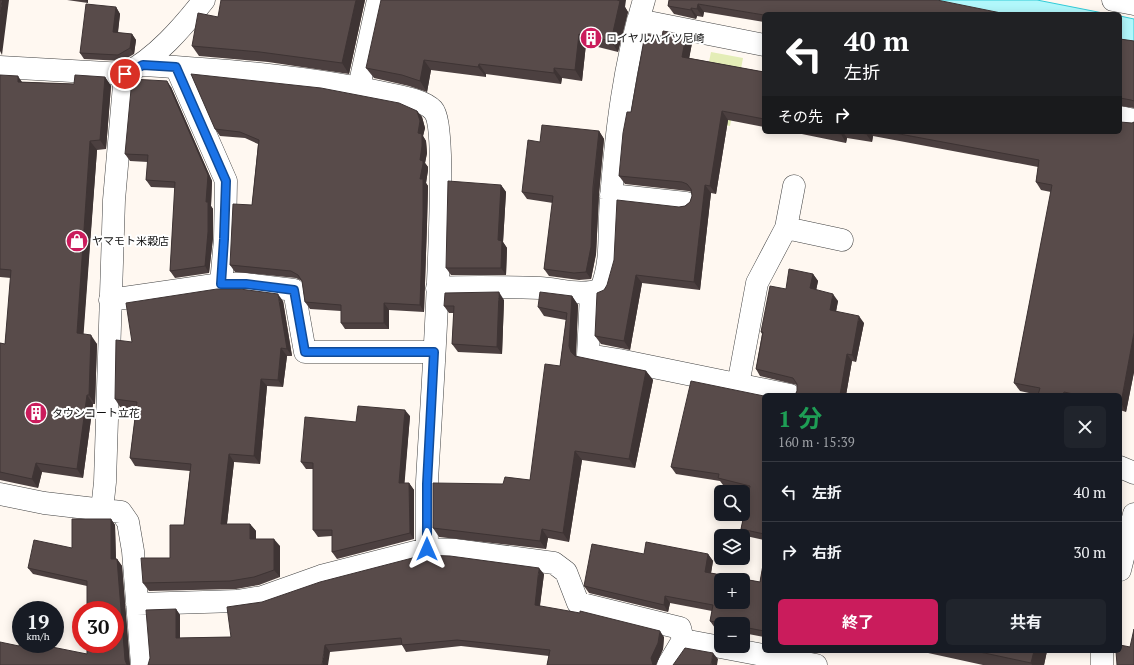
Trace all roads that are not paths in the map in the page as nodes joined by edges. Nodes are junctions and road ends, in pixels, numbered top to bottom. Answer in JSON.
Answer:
{"nodes":[{"id":1,"x":204,"y":0,"type":"edge"},
{"id":2,"x":378,"y":0,"type":"edge"},
{"id":3,"x":1113,"y":0,"type":"edge"},
{"id":4,"x":1134,"y":4,"type":"edge"},
{"id":5,"x":641,"y":10,"type":"edge"},
{"id":6,"x":762,"y":44,"type":"edge"},
{"id":7,"x":0,"y":67,"type":"edge"},
{"id":8,"x":176,"y":67,"type":"junction"},
{"id":9,"x":134,"y":69,"type":"junction"},
{"id":10,"x":359,"y":87,"type":"junction"},
{"id":11,"x":1122,"y":117,"type":"edge"},
{"id":12,"x":1134,"y":120,"type":"edge"},
{"id":13,"x":794,"y":186,"type":"dead end"},
{"id":14,"x":611,"y":194,"type":"junction"},
{"id":15,"x":686,"y":203,"type":"edge"},
{"id":16,"x":786,"y":228,"type":"junction"},
{"id":17,"x":842,"y":240,"type":"dead end"},
{"id":18,"x":221,"y":284,"type":"junction"},
{"id":19,"x":437,"y":288,"type":"junction"},
{"id":20,"x":591,"y":293,"type":"junction"},
{"id":21,"x":110,"y":300,"type":"junction"},
{"id":22,"x":434,"y":352,"type":"junction"},
{"id":23,"x":738,"y":385,"type":"junction"},
{"id":24,"x":780,"y":393,"type":"edge"},
{"id":25,"x":1122,"y":468,"type":"edge"},
{"id":26,"x":1134,"y":473,"type":"edge"},
{"id":27,"x":0,"y":494,"type":"edge"},
{"id":28,"x":102,"y":510,"type":"junction"},
{"id":29,"x":1134,"y":514,"type":"edge"},
{"id":30,"x":427,"y":549,"type":"junction"},
{"id":31,"x":1122,"y":562,"type":"edge"},
{"id":32,"x":137,"y":604,"type":"junction"},
{"id":33,"x":683,"y":640,"type":"junction"},
{"id":34,"x":1102,"y":653,"type":"edge"},
{"id":35,"x":142,"y":665,"type":"edge"},
{"id":36,"x":668,"y":665,"type":"edge"},
{"id":37,"x":816,"y":665,"type":"edge"},
{"id":38,"x":1102,"y":665,"type":"edge"}],
"edges":[{"from":1,"to":9,"type":"street"},
{"from":2,"to":10,"type":"street"},
{"from":3,"to":4,"type":"street"},
{"from":5,"to":6,"type":"street"},
{"from":5,"to":14,"type":"street"},
{"from":7,"to":9,"type":"street"},
{"from":8,"to":9,"type":"street"},
{"from":8,"to":10,"type":"street"},
{"from":8,"to":18,"type":"street"},
{"from":9,"to":21,"type":"street"},
{"from":10,"to":19,"type":"street"},
{"from":11,"to":12,"type":"street"},
{"from":13,"to":16,"type":"street"},
{"from":14,"to":15,"type":"street"},
{"from":14,"to":20,"type":"street"},
{"from":16,"to":17,"type":"street"},
{"from":16,"to":23,"type":"street"},
{"from":18,"to":21,"type":"street"},
{"from":18,"to":22,"type":"street"},
{"from":19,"to":20,"type":"street"},
{"from":19,"to":22,"type":"street"},
{"from":20,"to":23,"type":"street"},
{"from":21,"to":28,"type":"street"},
{"from":22,"to":30,"type":"street"},
{"from":23,"to":24,"type":"street"},
{"from":25,"to":26,"type":"street"},
{"from":27,"to":28,"type":"street"},
{"from":28,"to":32,"type":"street"},
{"from":29,"to":31,"type":"street"},
{"from":30,"to":32,"type":"street"},
{"from":30,"to":33,"type":"street"},
{"from":32,"to":35,"type":"street"},
{"from":33,"to":36,"type":"street"},
{"from":33,"to":37,"type":"street"},
{"from":34,"to":38,"type":"street"}]}
